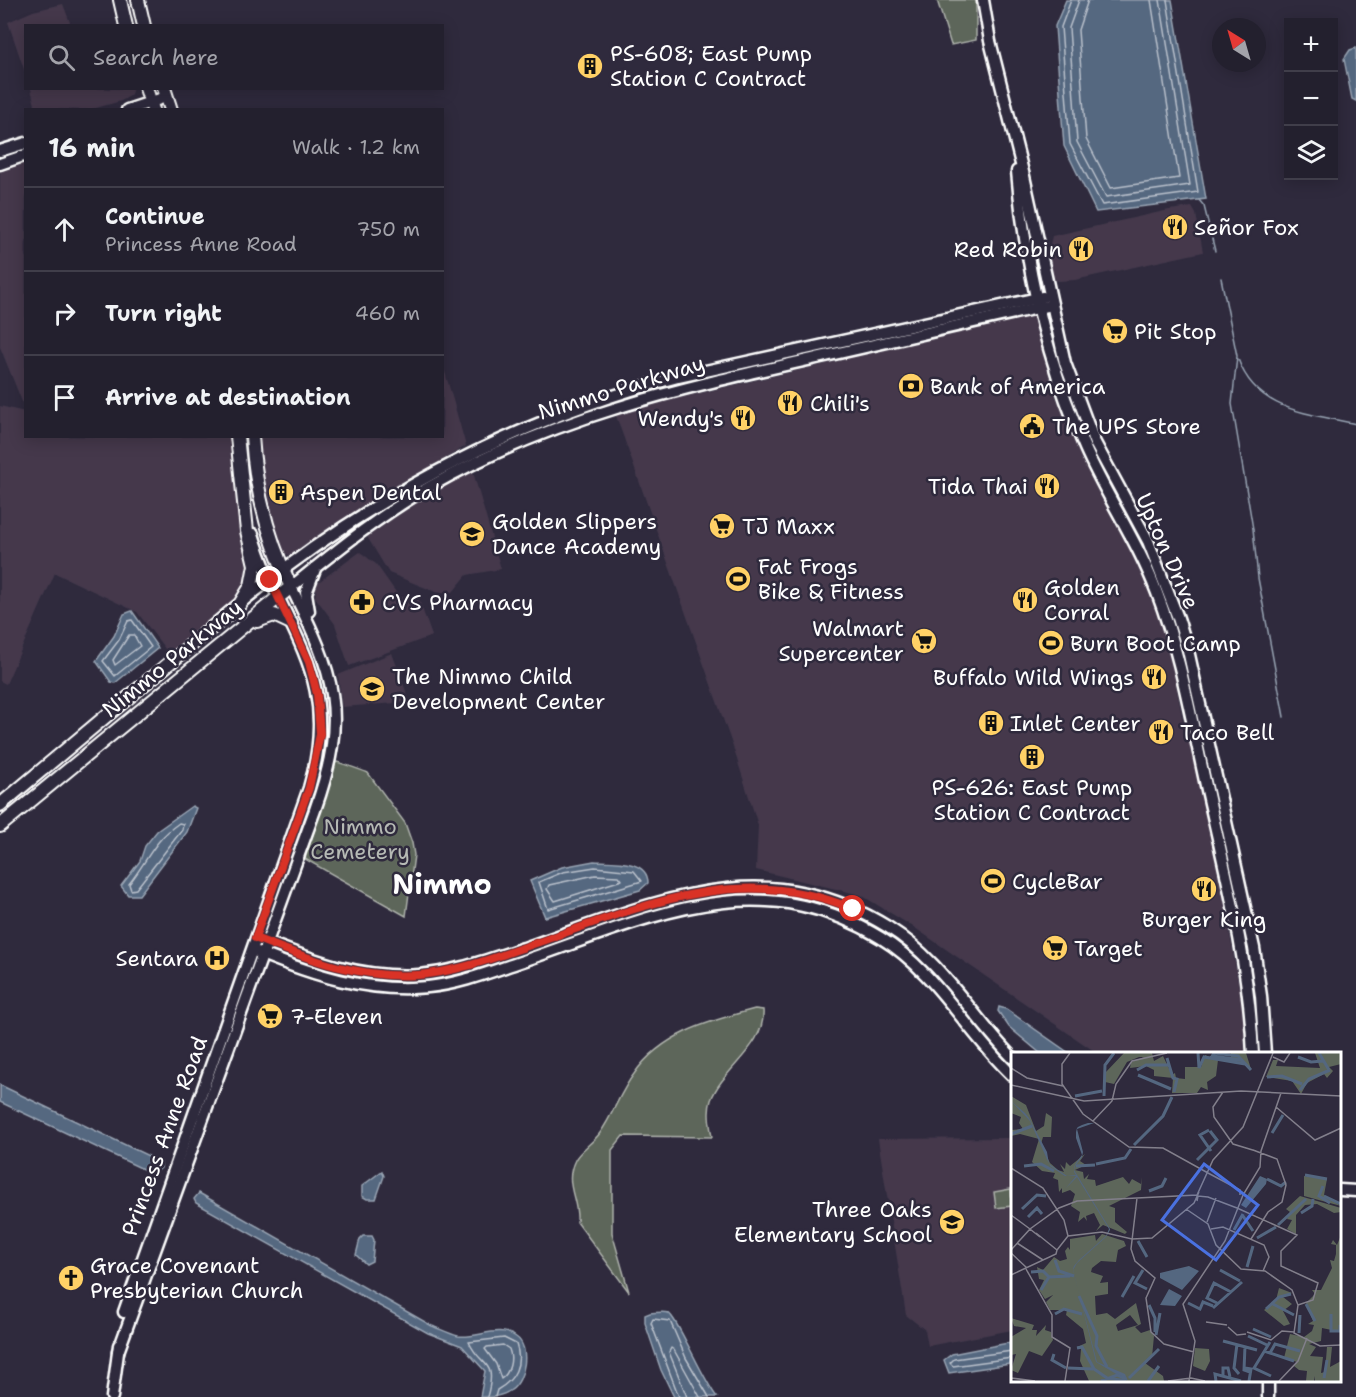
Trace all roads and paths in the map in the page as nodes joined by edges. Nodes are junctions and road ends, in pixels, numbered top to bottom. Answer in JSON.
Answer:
{"nodes":[{"id":1,"x":120,"y":0,"type":"edge"},
{"id":2,"x":138,"y":0,"type":"edge"},
{"id":3,"x":983,"y":0,"type":"edge"},
{"id":4,"x":126,"y":24,"type":"edge"},
{"id":5,"x":144,"y":24,"type":"edge"},
{"id":6,"x":148,"y":90,"type":"edge"},
{"id":7,"x":162,"y":103,"type":"edge"},
{"id":8,"x":137,"y":108,"type":"edge"},
{"id":9,"x":24,"y":144,"type":"edge"},
{"id":10,"x":1015,"y":144,"type":"junction"},
{"id":11,"x":0,"y":151,"type":"edge"},
{"id":12,"x":24,"y":156,"type":"edge"},
{"id":13,"x":0,"y":164,"type":"edge"},
{"id":14,"x":1051,"y":300,"type":"junction"},
{"id":15,"x":1039,"y":303,"type":"junction"},
{"id":16,"x":237,"y":438,"type":"edge"},
{"id":17,"x":252,"y":438,"type":"edge"},
{"id":18,"x":247,"y":513,"type":"junction"},
{"id":19,"x":316,"y":567,"type":"junction"},
{"id":20,"x":283,"y":571,"type":"junction"},
{"id":21,"x":270,"y":580,"type":"junction"},
{"id":22,"x":291,"y":587,"type":"junction"},
{"id":23,"x":278,"y":598,"type":"junction"},
{"id":24,"x":240,"y":604,"type":"junction"},
{"id":25,"x":291,"y":623,"type":"junction"},
{"id":26,"x":198,"y":664,"type":"junction"},
{"id":27,"x":327,"y":668,"type":"junction"},
{"id":28,"x":0,"y":805,"type":"edge"},
{"id":29,"x":0,"y":826,"type":"edge"},
{"id":30,"x":255,"y":938,"type":"junction"},
{"id":31,"x":267,"y":943,"type":"junction"},
{"id":32,"x":251,"y":949,"type":"junction"},
{"id":33,"x":263,"y":954,"type":"junction"},
{"id":34,"x":1253,"y":1052,"type":"edge"},
{"id":35,"x":1265,"y":1052,"type":"edge"},
{"id":36,"x":1011,"y":1056,"type":"edge"},
{"id":37,"x":1011,"y":1074,"type":"edge"},
{"id":38,"x":118,"y":1352,"type":"junction"},
{"id":39,"x":112,"y":1397,"type":"edge"}],
"edges":[{"from":1,"to":4,"type":"highway"},
{"from":2,"to":5,"type":"highway"},
{"from":3,"to":10,"type":"main road","name":"Upton Drive"},
{"from":6,"to":7,"type":"highway"},
{"from":7,"to":8,"type":"main road"},
{"from":9,"to":11,"type":"main road"},
{"from":10,"to":14,"type":"main road","name":"Upton Drive"},
{"from":10,"to":15,"type":"main road","name":"Upton Drive"},
{"from":12,"to":13,"type":"main road"},
{"from":14,"to":15,"type":"main road","name":"Nimmo Parkway"},
{"from":14,"to":35,"type":"main road","name":"Upton Drive"},
{"from":15,"to":19,"type":"main road","name":"Nimmo Parkway"},
{"from":15,"to":20,"type":"main road","name":"Nimmo Parkway"},
{"from":15,"to":34,"type":"main road","name":"Upton Drive"},
{"from":16,"to":18,"type":"highway"},
{"from":17,"to":20,"type":"highway"},
{"from":18,"to":21,"type":"main road","name":"Princess Anne Road"},
{"from":18,"to":24,"type":"highway"},
{"from":19,"to":22,"type":"main road","name":"Nimmo Parkway"},
{"from":19,"to":27,"type":"main road"},
{"from":20,"to":21,"type":"main road","name":"Nimmo Parkway"},
{"from":20,"to":22,"type":"highway"},
{"from":21,"to":23,"type":"main road","name":"Princess Anne Road"},
{"from":21,"to":24,"type":"main road","name":"Nimmo Parkway"},
{"from":22,"to":23,"type":"highway","name":"Nimmo Parkway"},
{"from":22,"to":27,"type":"main road"},
{"from":23,"to":25,"type":"main road","name":"Princess Anne Road"},
{"from":23,"to":26,"type":"highway","name":"Nimmo Parkway"},
{"from":24,"to":28,"type":"highway","name":"Nimmo Parkway"},
{"from":25,"to":26,"type":"highway"},
{"from":25,"to":30,"type":"main road","name":"Princess Anne Road"},
{"from":26,"to":29,"type":"highway","name":"Nimmo Parkway"},
{"from":27,"to":31,"type":"main road","name":"Princess Anne Road"},
{"from":30,"to":31,"type":"main road"},
{"from":30,"to":32,"type":"main road","name":"Princess Anne Road"},
{"from":31,"to":33,"type":"main road","name":"Princess Anne Road"},
{"from":31,"to":36,"type":"main road"},
{"from":32,"to":33,"type":"main road"},
{"from":32,"to":38,"type":"main road","name":"Princess Anne Road"},
{"from":33,"to":37,"type":"main road"},
{"from":33,"to":38,"type":"main road","name":"Princess Anne Road"},
{"from":38,"to":39,"type":"main road","name":"Princess Anne Road"}]}
